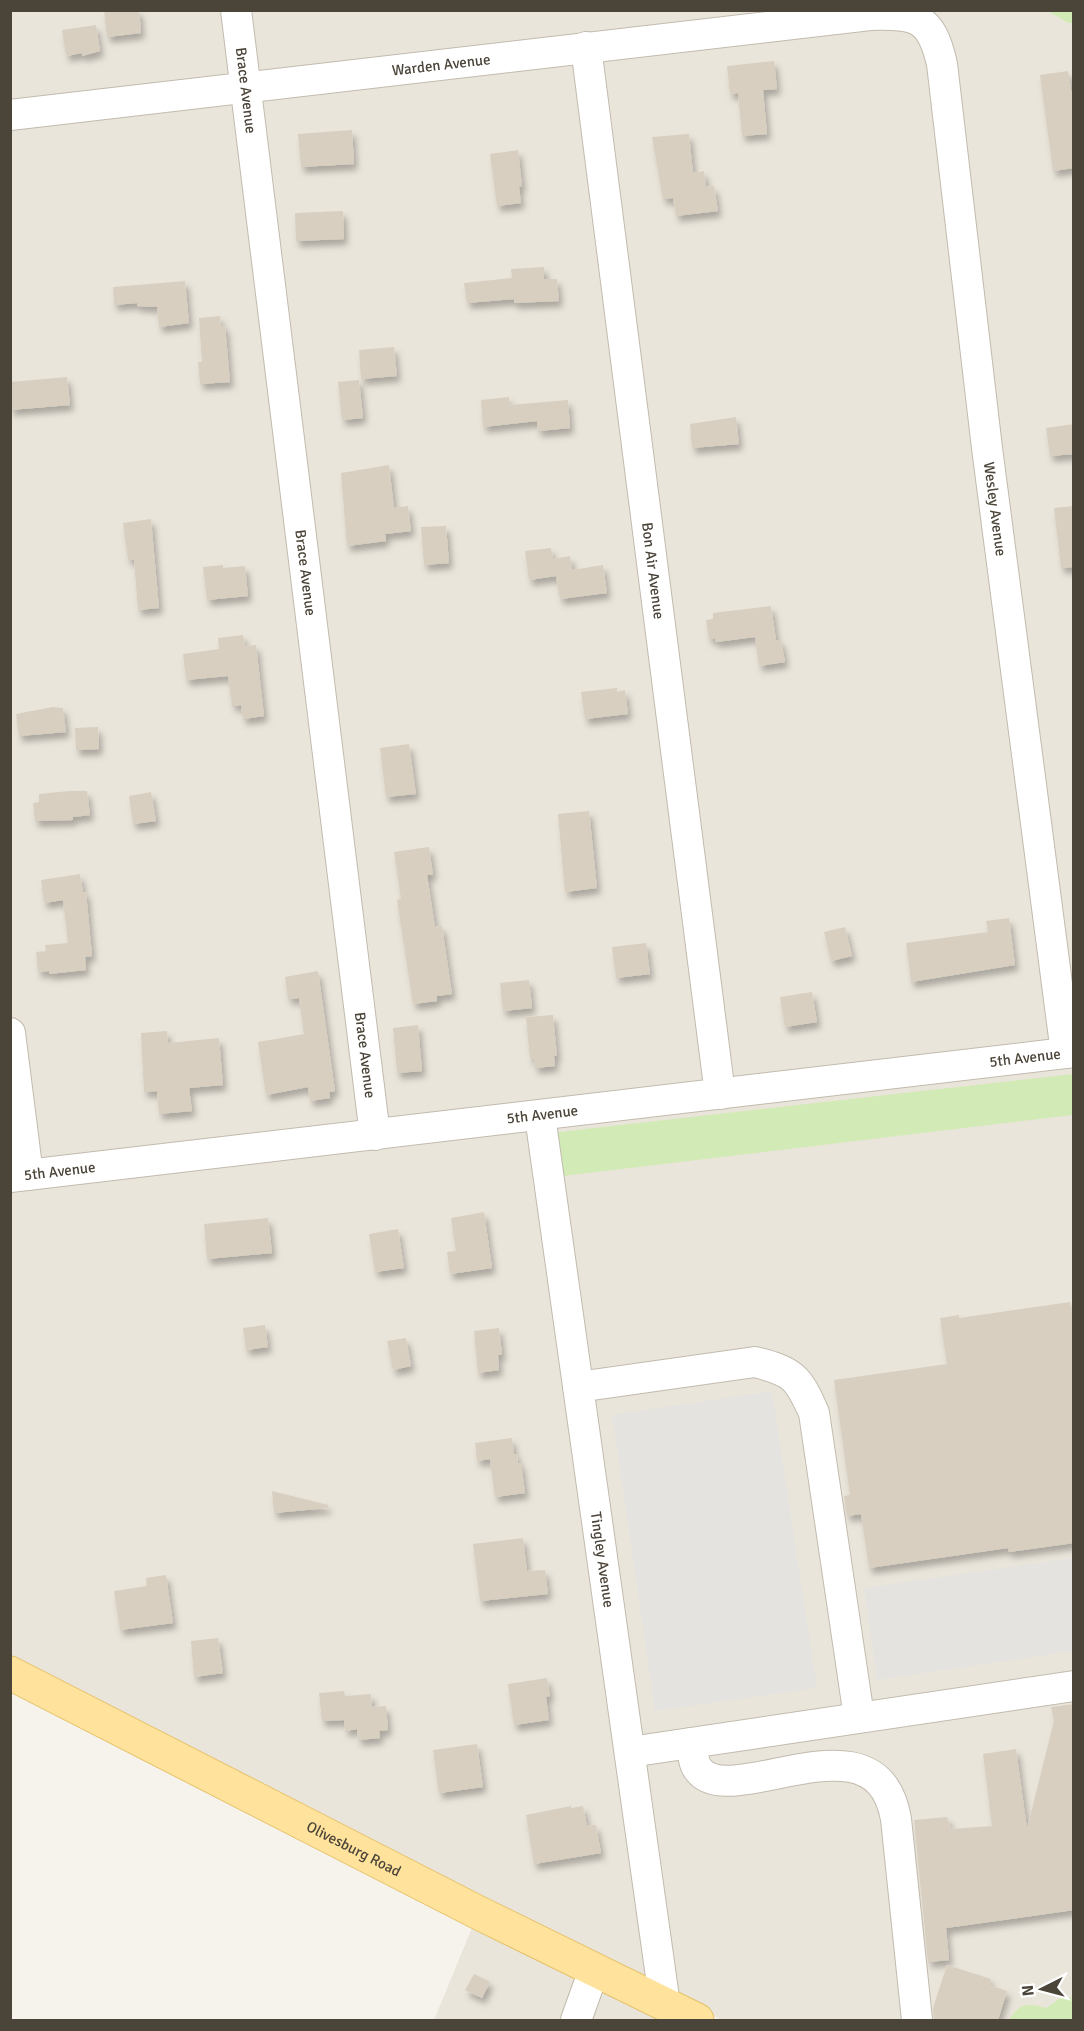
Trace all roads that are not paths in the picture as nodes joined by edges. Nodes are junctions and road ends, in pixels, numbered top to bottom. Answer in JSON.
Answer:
{"nodes":[{"id":1,"x":236,"y":10,"type":"edge"},
{"id":2,"x":870,"y":15,"type":"joint"},
{"id":3,"x":586,"y":47,"type":"junction"},
{"id":4,"x":244,"y":88,"type":"junction"},
{"id":5,"x":10,"y":115,"type":"edge"},
{"id":6,"x":10,"y":1034,"type":"edge"},
{"id":7,"x":1070,"y":1053,"type":"edge"},
{"id":8,"x":720,"y":1094,"type":"junction"},
{"id":9,"x":540,"y":1116,"type":"junction"},
{"id":10,"x":375,"y":1135,"type":"junction"},
{"id":11,"x":19,"y":1176,"type":"edge"},
{"id":12,"x":578,"y":1387,"type":"junction"},
{"id":13,"x":10,"y":1673,"type":"edge"},
{"id":14,"x":1074,"y":1686,"type":"edge"},
{"id":15,"x":859,"y":1717,"type":"junction"},
{"id":16,"x":691,"y":1743,"type":"junction"},
{"id":17,"x":630,"y":1752,"type":"junction"},
{"id":18,"x":594,"y":1970,"type":"junction"},
{"id":19,"x":665,"y":2005,"type":"junction"},
{"id":20,"x":576,"y":2020,"type":"edge"},
{"id":21,"x":697,"y":2020,"type":"edge"},
{"id":22,"x":917,"y":2020,"type":"edge"}],
"edges":[{"from":1,"to":4,"type":"street","name":"Brace Avenue"},
{"from":2,"to":3,"type":"street","name":"Warden Avenue"},
{"from":2,"to":7,"type":"street","name":"Wesley Avenue"},
{"from":3,"to":4,"type":"street","name":"Warden Avenue"},
{"from":3,"to":8,"type":"street","name":"Bon Air Avenue"},
{"from":4,"to":5,"type":"street","name":"Warden Avenue"},
{"from":4,"to":10,"type":"street","name":"Brace Avenue"},
{"from":6,"to":11,"type":"street"},
{"from":7,"to":8,"type":"street","name":"5th Avenue"},
{"from":8,"to":9,"type":"street","name":"5th Avenue"},
{"from":9,"to":10,"type":"street","name":"5th Avenue"},
{"from":9,"to":12,"type":"street","name":"Tingley Avenue"},
{"from":10,"to":11,"type":"street","name":"5th Avenue"},
{"from":12,"to":15,"type":"street"},
{"from":12,"to":17,"type":"street","name":"Tingley Avenue"},
{"from":13,"to":18,"type":"main road","name":"Olivesburg Road"},
{"from":14,"to":15,"type":"street"},
{"from":15,"to":16,"type":"street"},
{"from":16,"to":17,"type":"street"},
{"from":16,"to":22,"type":"street"},
{"from":17,"to":19,"type":"street","name":"Tingley Avenue"},
{"from":18,"to":19,"type":"main road","name":"Olivesburg Road"},
{"from":18,"to":20,"type":"street"},
{"from":19,"to":21,"type":"main road","name":"Olivesburg Road"}]}
